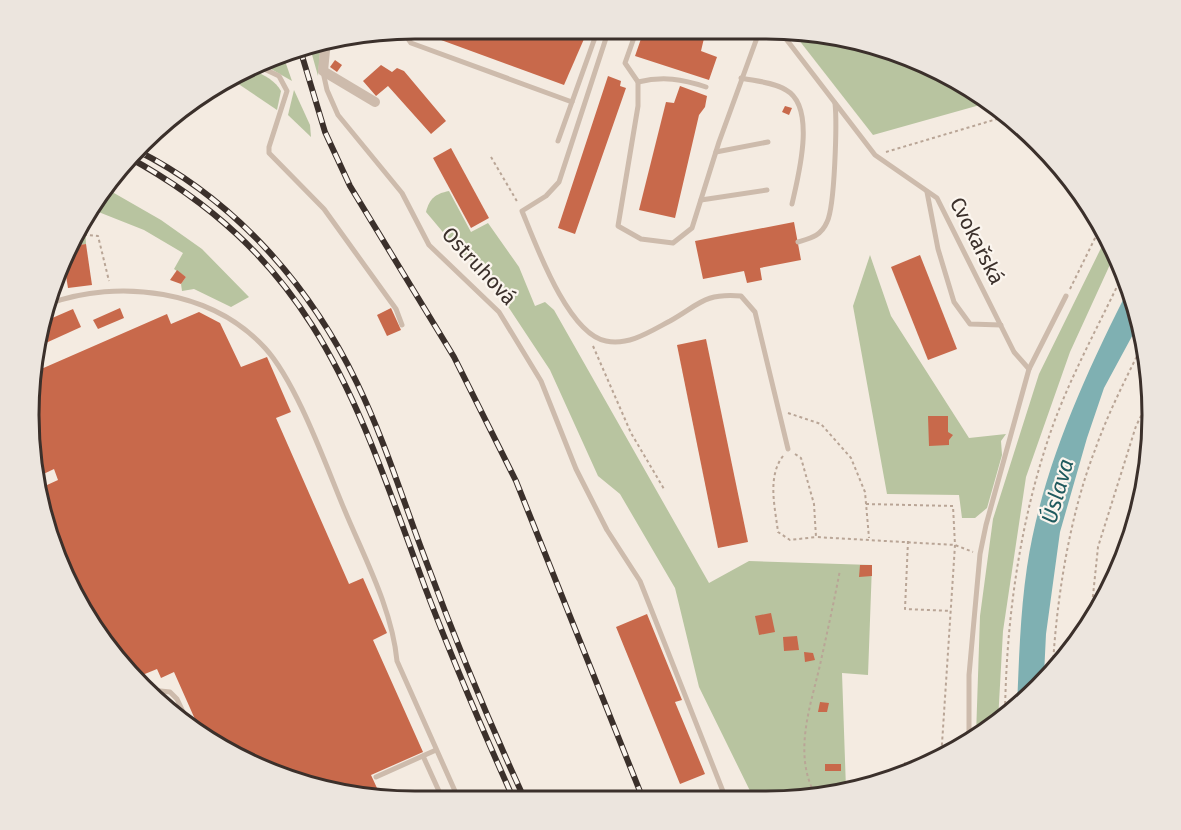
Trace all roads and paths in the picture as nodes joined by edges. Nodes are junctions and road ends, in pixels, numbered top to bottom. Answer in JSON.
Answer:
{"nodes":[{"id":1,"x":408,"y":39,"type":"edge"},
{"id":2,"x":594,"y":39,"type":"edge"},
{"id":3,"x":606,"y":39,"type":"edge"},
{"id":4,"x":634,"y":39,"type":"edge"},
{"id":5,"x":756,"y":39,"type":"edge"},
{"id":6,"x":787,"y":40,"type":"edge"},
{"id":7,"x":325,"y":50,"type":"edge"},
{"id":8,"x":266,"y":70,"type":"edge"},
{"id":9,"x":323,"y":71,"type":"junction"},
{"id":10,"x":741,"y":78,"type":"junction"},
{"id":11,"x":638,"y":82,"type":"junction"},
{"id":12,"x":706,"y":87,"type":"dead end"},
{"id":13,"x":375,"y":102,"type":"dead end"},
{"id":14,"x":572,"y":102,"type":"junction"},
{"id":15,"x":835,"y":102,"type":"junction"},
{"id":16,"x":997,"y":119,"type":"edge"},
{"id":17,"x":558,"y":141,"type":"dead end"},
{"id":18,"x":768,"y":142,"type":"dead end"},
{"id":19,"x":716,"y":152,"type":"junction"},
{"id":20,"x":875,"y":155,"type":"junction"},
{"id":21,"x":491,"y":157,"type":"dead end"},
{"id":22,"x":767,"y":190,"type":"dead end"},
{"id":23,"x":927,"y":191,"type":"junction"},
{"id":24,"x":701,"y":200,"type":"junction"},
{"id":25,"x":792,"y":204,"type":"dead end"},
{"id":26,"x":522,"y":211,"type":"junction"},
{"id":27,"x":85,"y":235,"type":"edge"},
{"id":28,"x":1096,"y":236,"type":"edge"},
{"id":29,"x":798,"y":242,"type":"dead end"},
{"id":30,"x":1118,"y":284,"type":"edge"},
{"id":31,"x":110,"y":291,"type":"junction"},
{"id":32,"x":1066,"y":296,"type":"joint"},
{"id":33,"x":57,"y":301,"type":"edge"},
{"id":34,"x":402,"y":325,"type":"dead end"},
{"id":35,"x":1001,"y":325,"type":"junction"},
{"id":36,"x":589,"y":335,"type":"junction"},
{"id":37,"x":1137,"y":356,"type":"edge"},
{"id":38,"x":1029,"y":369,"type":"junction"},
{"id":39,"x":779,"y":410,"type":"junction"},
{"id":40,"x":1142,"y":414,"type":"edge"},
{"id":41,"x":788,"y":449,"type":"junction"},
{"id":42,"x":664,"y":489,"type":"dead end"},
{"id":43,"x":866,"y":504,"type":"junction"},
{"id":44,"x":816,"y":537,"type":"junction"},
{"id":45,"x":869,"y":538,"type":"junction"},
{"id":46,"x":908,"y":541,"type":"junction"},
{"id":47,"x":955,"y":545,"type":"junction"},
{"id":48,"x":965,"y":549,"type":"dead end"},
{"id":49,"x":840,"y":570,"type":"dead end"},
{"id":50,"x":1092,"y":602,"type":"edge"},
{"id":51,"x":951,"y":611,"type":"junction"},
{"id":52,"x":1053,"y":658,"type":"edge"},
{"id":53,"x":159,"y":691,"type":"edge"},
{"id":54,"x":1006,"y":704,"type":"edge"},
{"id":55,"x":182,"y":710,"type":"edge"},
{"id":56,"x":969,"y":732,"type":"edge"},
{"id":57,"x":942,"y":747,"type":"edge"},
{"id":58,"x":436,"y":750,"type":"junction"},
{"id":59,"x":423,"y":756,"type":"junction"},
{"id":60,"x":376,"y":777,"type":"dead end"},
{"id":61,"x":811,"y":788,"type":"edge"},
{"id":62,"x":439,"y":791,"type":"edge"},
{"id":63,"x":455,"y":791,"type":"edge"},
{"id":64,"x":723,"y":791,"type":"edge"}],
"edges":[{"from":1,"to":14,"type":"lane"},
{"from":2,"to":14,"type":"lane"},
{"from":3,"to":26,"type":"lane"},
{"from":4,"to":11,"type":"lane"},
{"from":5,"to":10,"type":"lane"},
{"from":6,"to":15,"type":"lane","name":"Cvokařská"},
{"from":7,"to":9,"type":"street","name":"Ostruhová"},
{"from":8,"to":34,"type":"lane"},
{"from":9,"to":13,"type":"street"},
{"from":9,"to":64,"type":"lane","name":"Ostruhová"},
{"from":10,"to":19,"type":"lane"},
{"from":10,"to":25,"type":"lane"},
{"from":11,"to":12,"type":"lane"},
{"from":11,"to":24,"type":"lane"},
{"from":14,"to":17,"type":"lane"},
{"from":15,"to":20,"type":"lane","name":"Cvokařská"},
{"from":15,"to":29,"type":"lane"},
{"from":16,"to":20,"type":"path"},
{"from":18,"to":19,"type":"lane"},
{"from":19,"to":24,"type":"lane"},
{"from":20,"to":23,"type":"lane","name":"Cvokařská"},
{"from":21,"to":26,"type":"path"},
{"from":22,"to":24,"type":"lane"},
{"from":23,"to":35,"type":"lane","name":"Cvokařská"},
{"from":23,"to":35,"type":"lane"},
{"from":26,"to":36,"type":"lane"},
{"from":27,"to":31,"type":"path"},
{"from":28,"to":32,"type":"path"},
{"from":30,"to":54,"type":"path"},
{"from":31,"to":33,"type":"lane"},
{"from":31,"to":58,"type":"lane"},
{"from":32,"to":38,"type":"lane"},
{"from":35,"to":38,"type":"lane","name":"Cvokařská"},
{"from":36,"to":39,"type":"lane"},
{"from":36,"to":42,"type":"path"},
{"from":37,"to":52,"type":"path"},
{"from":38,"to":56,"type":"lane"},
{"from":39,"to":41,"type":"lane"},
{"from":39,"to":43,"type":"path"},
{"from":40,"to":50,"type":"path"},
{"from":41,"to":44,"type":"path"},
{"from":41,"to":44,"type":"path"},
{"from":43,"to":45,"type":"path"},
{"from":43,"to":47,"type":"path"},
{"from":44,"to":45,"type":"path"},
{"from":45,"to":46,"type":"path"},
{"from":46,"to":47,"type":"path"},
{"from":46,"to":51,"type":"path"},
{"from":47,"to":48,"type":"path"},
{"from":47,"to":51,"type":"path"},
{"from":49,"to":61,"type":"path"},
{"from":51,"to":57,"type":"path"},
{"from":53,"to":55,"type":"lane"},
{"from":58,"to":59,"type":"lane"},
{"from":58,"to":63,"type":"lane"},
{"from":59,"to":60,"type":"lane"},
{"from":59,"to":62,"type":"lane"}]}
